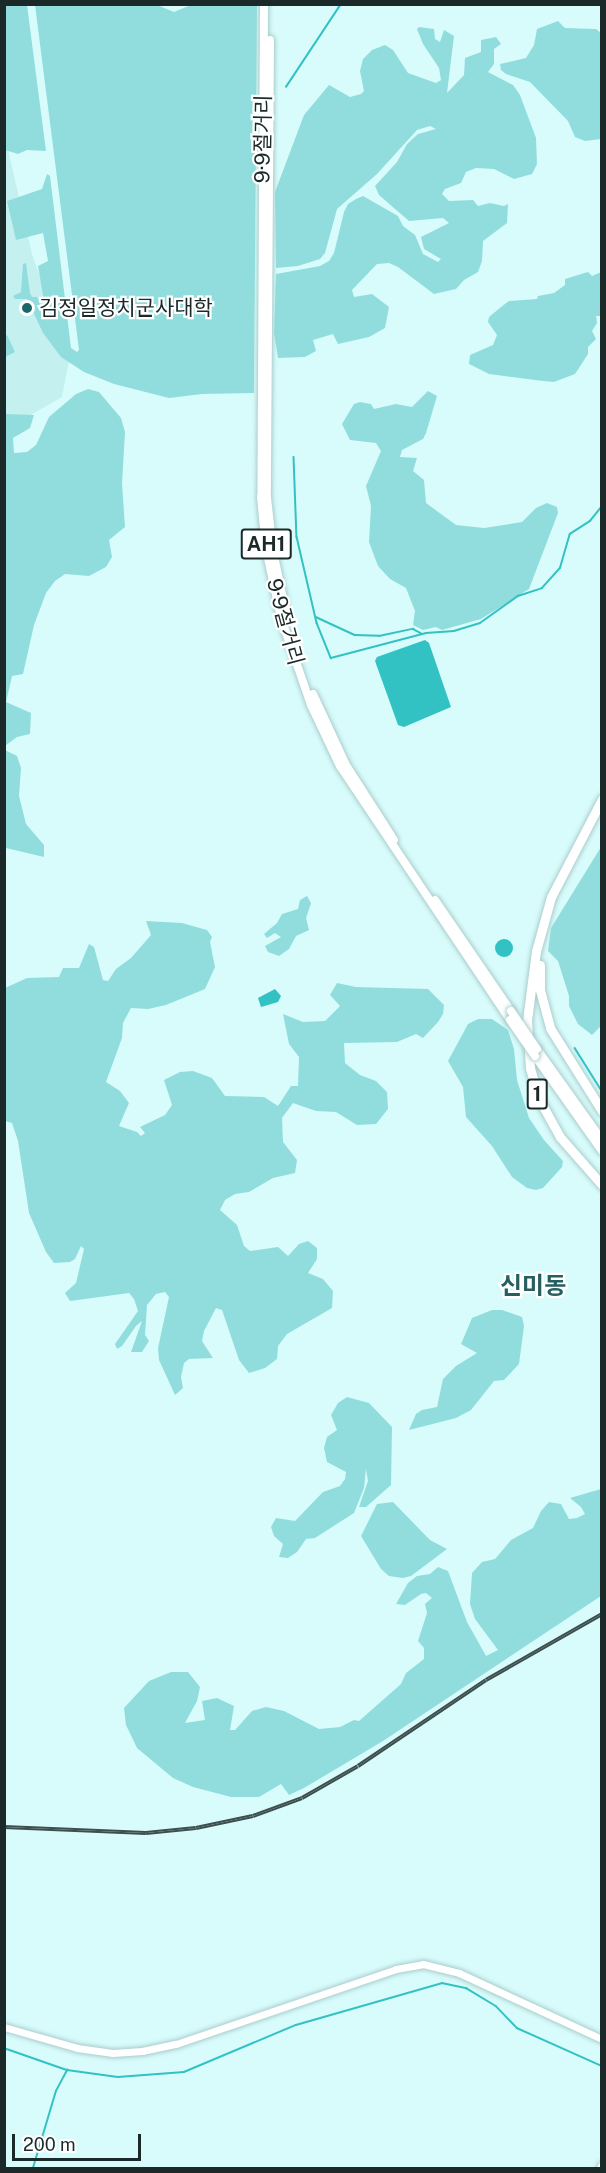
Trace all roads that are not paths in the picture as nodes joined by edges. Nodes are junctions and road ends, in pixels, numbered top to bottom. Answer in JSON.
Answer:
{"nodes":[{"id":1,"x":264,"y":4,"type":"edge"},
{"id":2,"x":270,"y":4,"type":"edge"},
{"id":3,"x":602,"y":799,"type":"edge"},
{"id":4,"x":602,"y":808,"type":"edge"},
{"id":5,"x":511,"y":1015,"type":"junction"},
{"id":6,"x":536,"y":1053,"type":"junction"},
{"id":7,"x":602,"y":1111,"type":"edge"},
{"id":8,"x":602,"y":1140,"type":"edge"},
{"id":9,"x":602,"y":1151,"type":"edge"},
{"id":10,"x":602,"y":1185,"type":"edge"},
{"id":11,"x":4,"y":2027,"type":"edge"},
{"id":12,"x":602,"y":2039,"type":"edge"}],
"edges":[{"from":1,"to":5,"type":"highway","name":"9·9절거리","number":"AH1"},
{"from":2,"to":5,"type":"highway","name":"9·9절거리","number":"AH1"},
{"from":3,"to":10,"type":"highway","number":"1"},
{"from":4,"to":7,"type":"highway","number":"1"},
{"from":5,"to":6,"type":"highway","name":"9·9절거리","number":"AH1","bridge":true},
{"from":6,"to":8,"type":"highway","name":"9·9절거리","number":"AH1"},
{"from":6,"to":9,"type":"highway","name":"9·9절거리","number":"AH1"},
{"from":11,"to":12,"type":"main road"}]}
